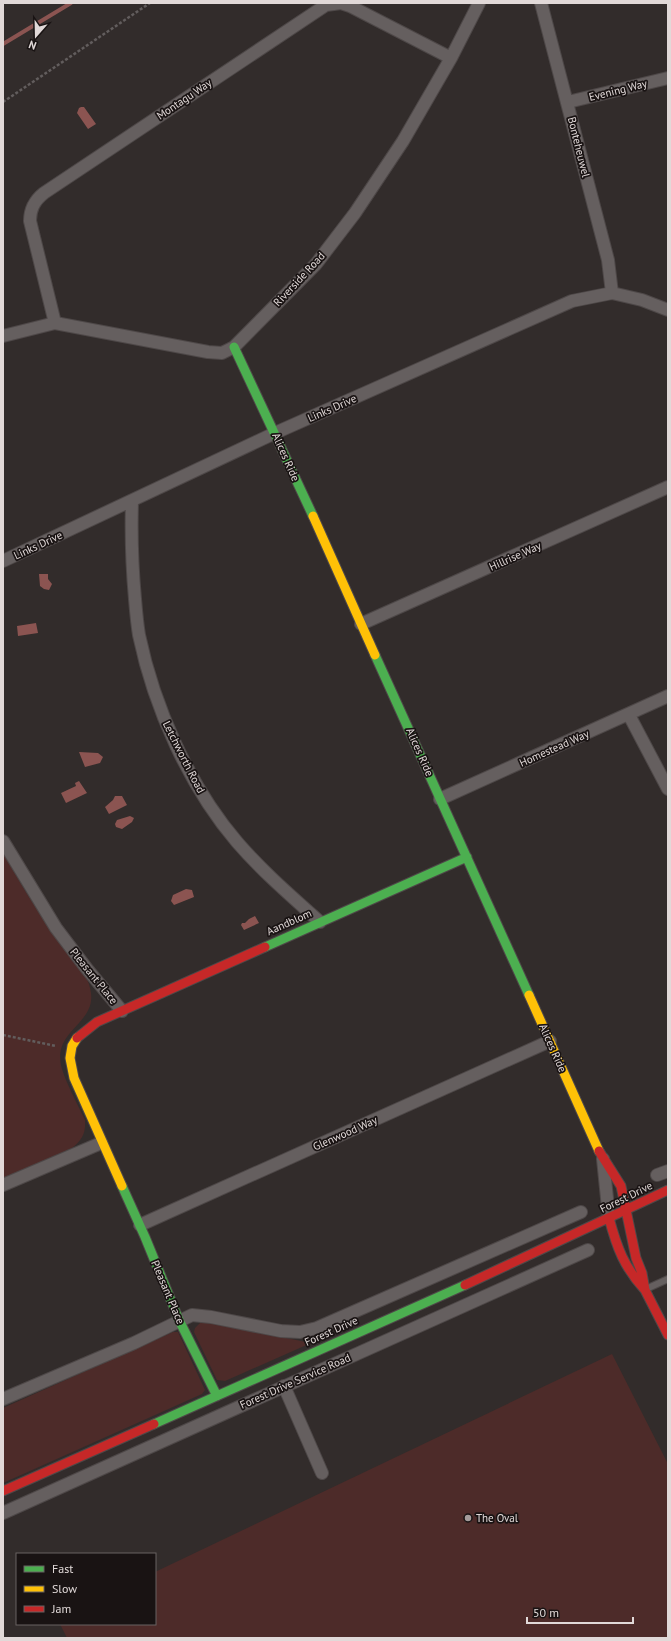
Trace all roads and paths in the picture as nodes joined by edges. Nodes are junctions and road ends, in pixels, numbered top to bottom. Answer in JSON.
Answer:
{"nodes":[{"id":1,"x":150,"y":3,"type":"edge"},
{"id":2,"x":479,"y":3,"type":"edge"},
{"id":3,"x":541,"y":3,"type":"edge"},
{"id":4,"x":451,"y":58,"type":"junction"},
{"id":5,"x":668,"y":78,"type":"edge"},
{"id":6,"x":3,"y":102,"type":"edge"},
{"id":7,"x":568,"y":102,"type":"junction"},
{"id":8,"x":612,"y":293,"type":"junction"},
{"id":9,"x":668,"y":310,"type":"edge"},
{"id":10,"x":55,"y":323,"type":"junction"},
{"id":11,"x":3,"y":336,"type":"edge"},
{"id":12,"x":234,"y":347,"type":"junction"},
{"id":13,"x":275,"y":433,"type":"junction"},
{"id":14,"x":668,"y":487,"type":"edge"},
{"id":15,"x":132,"y":502,"type":"junction"},
{"id":16,"x":3,"y":561,"type":"edge"},
{"id":17,"x":362,"y":624,"type":"junction"},
{"id":18,"x":668,"y":696,"type":"edge"},
{"id":19,"x":629,"y":714,"type":"junction"},
{"id":20,"x":668,"y":789,"type":"edge"},
{"id":21,"x":440,"y":799,"type":"junction"},
{"id":22,"x":3,"y":842,"type":"edge"},
{"id":23,"x":467,"y":857,"type":"junction"},
{"id":24,"x":320,"y":922,"type":"junction"},
{"id":25,"x":122,"y":1011,"type":"junction"},
{"id":26,"x":3,"y":1035,"type":"edge"},
{"id":27,"x":550,"y":1041,"type":"junction"},
{"id":28,"x":61,"y":1047,"type":"dead end"},
{"id":29,"x":101,"y":1143,"type":"junction"},
{"id":30,"x":603,"y":1159,"type":"junction"},
{"id":31,"x":3,"y":1185,"type":"edge"},
{"id":32,"x":668,"y":1190,"type":"edge"},
{"id":33,"x":626,"y":1210,"type":"junction"},
{"id":34,"x":582,"y":1212,"type":"dead end"},
{"id":35,"x":609,"y":1218,"type":"junction"},
{"id":36,"x":140,"y":1225,"type":"junction"},
{"id":37,"x":588,"y":1250,"type":"dead end"},
{"id":38,"x":668,"y":1279,"type":"edge"},
{"id":39,"x":645,"y":1290,"type":"junction"},
{"id":40,"x":180,"y":1321,"type":"junction"},
{"id":41,"x":668,"y":1335,"type":"edge"},
{"id":42,"x":284,"y":1386,"type":"junction"},
{"id":43,"x":216,"y":1396,"type":"junction"},
{"id":44,"x":3,"y":1399,"type":"edge"},
{"id":45,"x":322,"y":1473,"type":"dead end"},
{"id":46,"x":3,"y":1491,"type":"edge"},
{"id":47,"x":3,"y":1513,"type":"edge"}],
"edges":[{"from":1,"to":6,"type":"path"},
{"from":2,"to":4,"type":"street","name":"Riverside Road"},
{"from":3,"to":7,"type":"street","name":"Bonteheuwel"},
{"from":4,"to":10,"type":"street","name":"Montagu Way"},
{"from":4,"to":12,"type":"street","name":"Riverside Road"},
{"from":5,"to":7,"type":"street","name":"Evening Way"},
{"from":7,"to":8,"type":"street","name":"Bonteheuwel"},
{"from":8,"to":9,"type":"street","name":"Links Drive"},
{"from":8,"to":13,"type":"street","name":"Links Drive"},
{"from":10,"to":11,"type":"street","name":"Riverside Road"},
{"from":10,"to":12,"type":"street","name":"Riverside Road"},
{"from":12,"to":13,"type":"street","name":"Alices Ride"},
{"from":13,"to":15,"type":"street","name":"Links Drive"},
{"from":13,"to":17,"type":"street","name":"Alices Ride"},
{"from":14,"to":17,"type":"street","name":"Hillrise Way"},
{"from":15,"to":16,"type":"street","name":"Links Drive"},
{"from":15,"to":24,"type":"street","name":"Letchworth Road"},
{"from":17,"to":21,"type":"street","name":"Alices Ride"},
{"from":18,"to":19,"type":"street","name":"Homestead Way"},
{"from":19,"to":20,"type":"street"},
{"from":19,"to":21,"type":"street","name":"Homestead Way"},
{"from":21,"to":23,"type":"street","name":"Alices Ride"},
{"from":22,"to":25,"type":"street","name":"Pleasant Place"},
{"from":23,"to":24,"type":"street","name":"Aandblom"},
{"from":23,"to":27,"type":"street","name":"Alices Ride"},
{"from":24,"to":25,"type":"street","name":"Aandblom"},
{"from":25,"to":29,"type":"street","name":"Pleasant Place"},
{"from":26,"to":28,"type":"path"},
{"from":27,"to":30,"type":"street","name":"Alices Ride"},
{"from":27,"to":36,"type":"street","name":"Glenwood Way"},
{"from":29,"to":31,"type":"street"},
{"from":29,"to":36,"type":"street","name":"Pleasant Place"},
{"from":30,"to":33,"type":"street","name":"Alices Ride"},
{"from":30,"to":35,"type":"street","name":"Alices Ride"},
{"from":32,"to":33,"type":"street","name":"Forest Drive"},
{"from":33,"to":35,"type":"street","name":"Forest Drive"},
{"from":33,"to":39,"type":"street","name":"Alices Ride"},
{"from":34,"to":40,"type":"street"},
{"from":35,"to":39,"type":"street"},
{"from":35,"to":43,"type":"street","name":"Forest Drive"},
{"from":36,"to":40,"type":"street","name":"Pleasant Place"},
{"from":37,"to":42,"type":"street","name":"Forest Drive Service Road"},
{"from":38,"to":39,"type":"lane"},
{"from":39,"to":41,"type":"street"},
{"from":40,"to":43,"type":"street","name":"Pleasant Place"},
{"from":40,"to":44,"type":"street"},
{"from":42,"to":45,"type":"street"},
{"from":42,"to":47,"type":"street","name":"Forest Drive Service Road"},
{"from":43,"to":46,"type":"street","name":"Forest Drive"}]}
